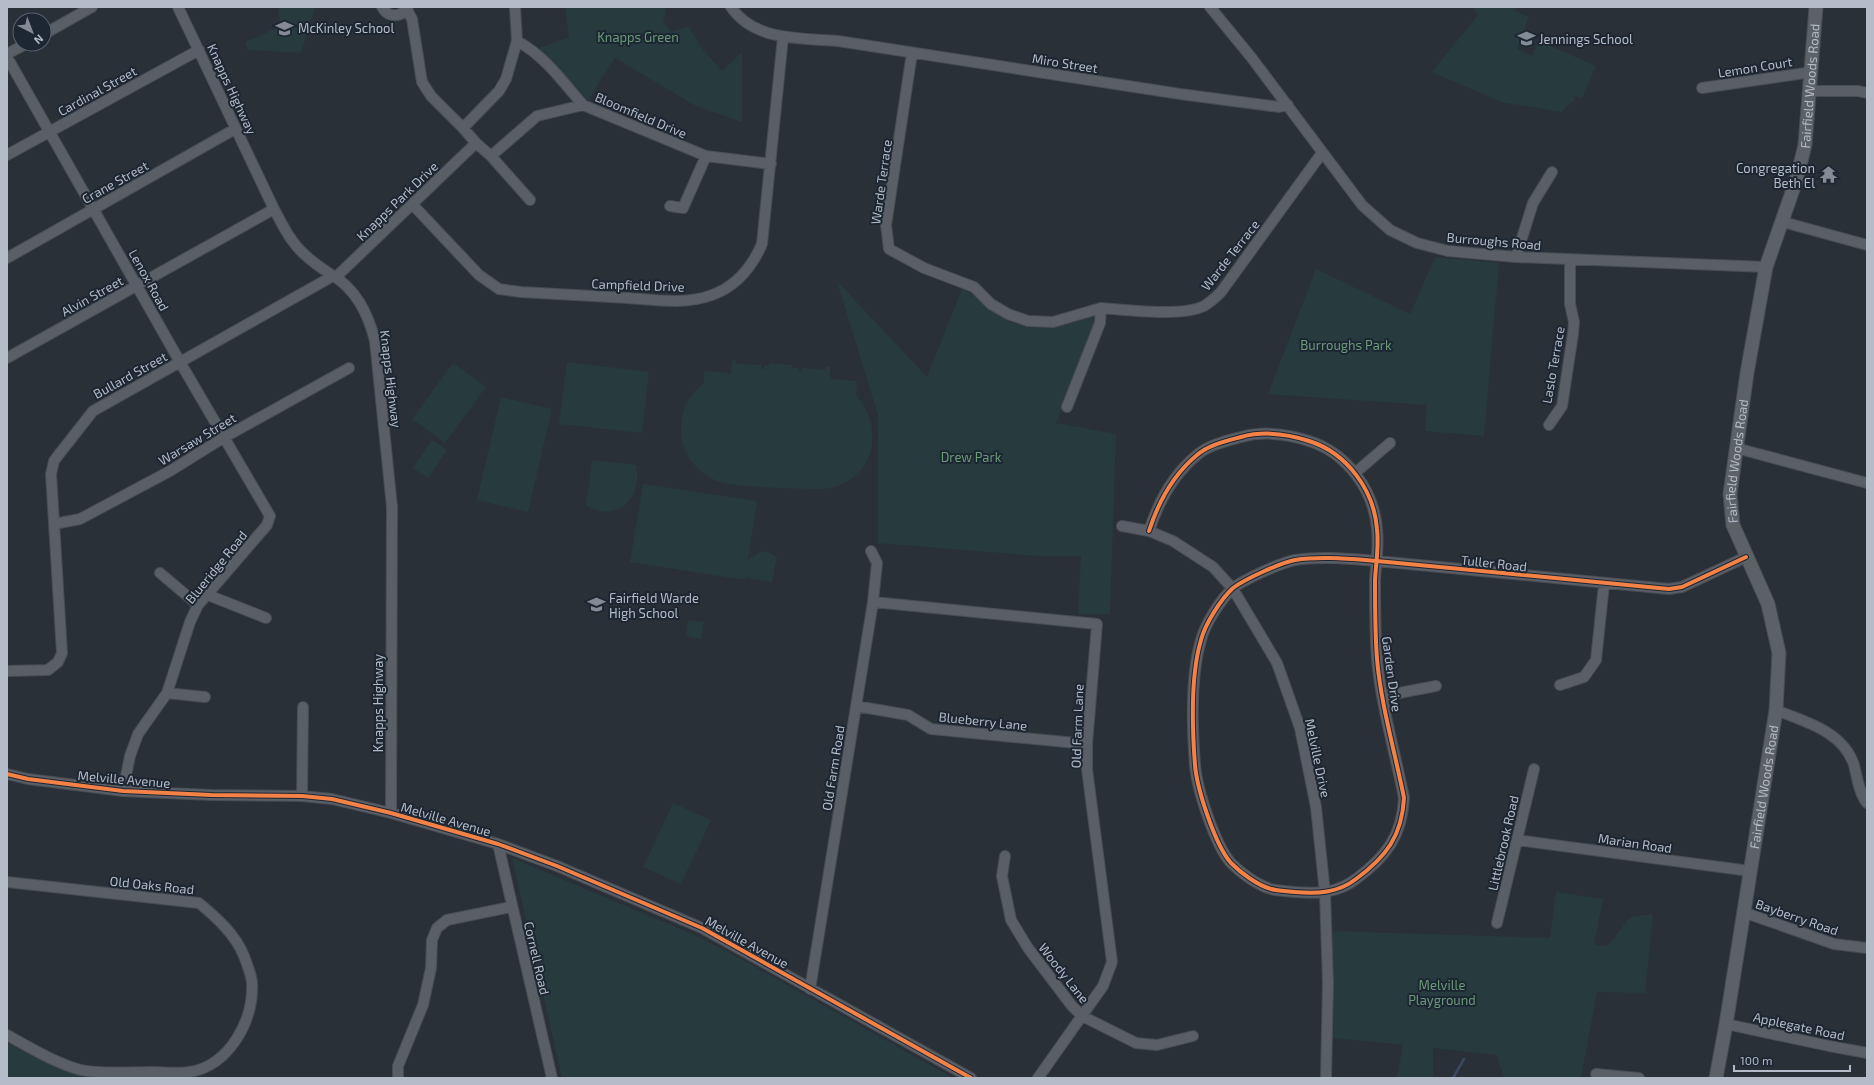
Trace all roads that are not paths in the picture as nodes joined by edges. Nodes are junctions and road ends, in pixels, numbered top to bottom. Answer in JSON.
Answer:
{"nodes":[{"id":1,"x":92,"y":7,"type":"edge"},
{"id":2,"x":178,"y":7,"type":"edge"},
{"id":3,"x":382,"y":7,"type":"edge"},
{"id":4,"x":514,"y":7,"type":"edge"},
{"id":5,"x":730,"y":7,"type":"edge"},
{"id":6,"x":1210,"y":7,"type":"edge"},
{"id":7,"x":1816,"y":7,"type":"edge"},
{"id":8,"x":408,"y":8,"type":"edge"},
{"id":9,"x":52,"y":30,"type":"edge"},
{"id":10,"x":783,"y":37,"type":"junction"},
{"id":11,"x":517,"y":41,"type":"junction"},
{"id":12,"x":200,"y":50,"type":"junction"},
{"id":13,"x":912,"y":54,"type":"junction"},
{"id":14,"x":7,"y":55,"type":"edge"},
{"id":15,"x":1812,"y":72,"type":"junction"},
{"id":16,"x":1702,"y":88,"type":"dead end"},
{"id":17,"x":1811,"y":91,"type":"junction"},
{"id":18,"x":1867,"y":93,"type":"edge"},
{"id":19,"x":583,"y":105,"type":"junction"},
{"id":20,"x":1288,"y":105,"type":"junction"},
{"id":21,"x":463,"y":128,"type":"junction"},
{"id":22,"x":235,"y":129,"type":"junction"},
{"id":23,"x":50,"y":132,"type":"junction"},
{"id":24,"x":476,"y":143,"type":"junction"},
{"id":25,"x":1322,"y":152,"type":"junction"},
{"id":26,"x":7,"y":155,"type":"edge"},
{"id":27,"x":491,"y":156,"type":"junction"},
{"id":28,"x":706,"y":156,"type":"junction"},
{"id":29,"x":771,"y":164,"type":"junction"},
{"id":30,"x":1552,"y":172,"type":"dead end"},
{"id":31,"x":530,"y":200,"type":"dead end"},
{"id":32,"x":413,"y":205,"type":"junction"},
{"id":33,"x":670,"y":206,"type":"dead end"},
{"id":34,"x":93,"y":209,"type":"junction"},
{"id":35,"x":274,"y":209,"type":"junction"},
{"id":36,"x":1782,"y":222,"type":"junction"},
{"id":37,"x":1867,"y":245,"type":"edge"},
{"id":38,"x":1516,"y":257,"type":"junction"},
{"id":39,"x":7,"y":258,"type":"edge"},
{"id":40,"x":1570,"y":260,"type":"junction"},
{"id":41,"x":1766,"y":267,"type":"junction"},
{"id":42,"x":334,"y":276,"type":"junction"},
{"id":43,"x":138,"y":286,"type":"junction"},
{"id":44,"x":1101,"y":308,"type":"junction"},
{"id":45,"x":7,"y":358,"type":"edge"},
{"id":46,"x":180,"y":362,"type":"junction"},
{"id":47,"x":349,"y":368,"type":"dead end"},
{"id":48,"x":1067,"y":407,"type":"dead end"},
{"id":49,"x":1549,"y":425,"type":"dead end"},
{"id":50,"x":223,"y":438,"type":"junction"},
{"id":51,"x":1390,"y":443,"type":"dead end"},
{"id":52,"x":1736,"y":448,"type":"junction"},
{"id":53,"x":1355,"y":473,"type":"junction"},
{"id":54,"x":1867,"y":483,"type":"edge"},
{"id":55,"x":270,"y":516,"type":"joint"},
{"id":56,"x":54,"y":524,"type":"junction"},
{"id":57,"x":1122,"y":526,"type":"dead end"},
{"id":58,"x":1148,"y":531,"type":"junction"},
{"id":59,"x":872,"y":552,"type":"dead end"},
{"id":60,"x":1746,"y":557,"type":"junction"},
{"id":61,"x":1377,"y":561,"type":"junction"},
{"id":62,"x":160,"y":573,"type":"dead end"},
{"id":63,"x":1604,"y":584,"type":"junction"},
{"id":64,"x":1233,"y":589,"type":"junction"},
{"id":65,"x":208,"y":595,"type":"junction"},
{"id":66,"x":873,"y":602,"type":"junction"},
{"id":67,"x":198,"y":605,"type":"junction"},
{"id":68,"x":266,"y":618,"type":"dead end"},
{"id":69,"x":7,"y":671,"type":"edge"},
{"id":70,"x":1560,"y":685,"type":"dead end"},
{"id":71,"x":1436,"y":686,"type":"dead end"},
{"id":72,"x":167,"y":693,"type":"junction"},
{"id":73,"x":1383,"y":696,"type":"junction"},
{"id":74,"x":205,"y":697,"type":"dead end"},
{"id":75,"x":856,"y":706,"type":"junction"},
{"id":76,"x":303,"y":707,"type":"dead end"},
{"id":77,"x":1776,"y":710,"type":"junction"},
{"id":78,"x":1087,"y":744,"type":"junction"},
{"id":79,"x":1534,"y":769,"type":"dead end"},
{"id":80,"x":7,"y":774,"type":"edge"},
{"id":81,"x":123,"y":791,"type":"junction"},
{"id":82,"x":302,"y":796,"type":"junction"},
{"id":83,"x":1867,"y":802,"type":"edge"},
{"id":84,"x":391,"y":813,"type":"junction"},
{"id":85,"x":1517,"y":840,"type":"junction"},
{"id":86,"x":498,"y":844,"type":"junction"},
{"id":87,"x":1004,"y":856,"type":"dead end"},
{"id":88,"x":1750,"y":871,"type":"junction"},
{"id":89,"x":7,"y":882,"type":"edge"},
{"id":90,"x":1325,"y":893,"type":"junction"},
{"id":91,"x":511,"y":907,"type":"junction"},
{"id":92,"x":1743,"y":912,"type":"junction"},
{"id":93,"x":1497,"y":923,"type":"dead end"},
{"id":94,"x":1867,"y":948,"type":"edge"},
{"id":95,"x":810,"y":989,"type":"junction"},
{"id":96,"x":1082,"y":1016,"type":"junction"},
{"id":97,"x":1726,"y":1024,"type":"junction"},
{"id":98,"x":7,"y":1035,"type":"edge"},
{"id":99,"x":1193,"y":1036,"type":"dead end"},
{"id":100,"x":1867,"y":1053,"type":"edge"},
{"id":101,"x":1596,"y":1074,"type":"dead end"},
{"id":102,"x":398,"y":1078,"type":"edge"},
{"id":103,"x":552,"y":1078,"type":"edge"},
{"id":104,"x":971,"y":1078,"type":"edge"},
{"id":105,"x":1038,"y":1078,"type":"edge"},
{"id":106,"x":1326,"y":1078,"type":"edge"},
{"id":107,"x":1639,"y":1078,"type":"edge"},
{"id":108,"x":1716,"y":1078,"type":"edge"}],
"edges":[{"from":1,"to":9,"type":"street"},
{"from":2,"to":12,"type":"street","name":"Knapps Highway"},
{"from":3,"to":8,"type":"street"},
{"from":4,"to":11,"type":"street"},
{"from":5,"to":10,"type":"street","name":"Miro Street"},
{"from":6,"to":20,"type":"street","name":"Burroughs Road"},
{"from":7,"to":15,"type":"main road","name":"Fairfield Woods Road"},
{"from":8,"to":21,"type":"street"},
{"from":10,"to":13,"type":"street","name":"Miro Street"},
{"from":10,"to":29,"type":"street","name":"Campfield Drive"},
{"from":11,"to":19,"type":"street"},
{"from":11,"to":21,"type":"street"},
{"from":12,"to":22,"type":"street","name":"Knapps Highway"},
{"from":12,"to":23,"type":"street","name":"Cardinal Street"},
{"from":13,"to":20,"type":"street","name":"Miro Street"},
{"from":13,"to":44,"type":"street","name":"Warde Terrace"},
{"from":14,"to":23,"type":"street","name":"Lenox Road"},
{"from":15,"to":16,"type":"street","name":"Lemon Court"},
{"from":15,"to":17,"type":"main road","name":"Fairfield Woods Road"},
{"from":17,"to":18,"type":"street"},
{"from":17,"to":36,"type":"main road","name":"Fairfield Woods Road"},
{"from":19,"to":27,"type":"street","name":"Bloomfield Drive"},
{"from":19,"to":28,"type":"street","name":"Bloomfield Drive"},
{"from":20,"to":25,"type":"street","name":"Burroughs Road"},
{"from":21,"to":24,"type":"street"},
{"from":22,"to":34,"type":"street","name":"Crane Street"},
{"from":22,"to":35,"type":"street","name":"Knapps Highway"},
{"from":23,"to":26,"type":"street","name":"Cardinal Street"},
{"from":23,"to":34,"type":"street","name":"Lenox Road"},
{"from":24,"to":27,"type":"street"},
{"from":24,"to":32,"type":"street","name":"Knapps Park Drive"},
{"from":25,"to":38,"type":"street","name":"Burroughs Road"},
{"from":25,"to":44,"type":"street","name":"Warde Terrace"},
{"from":27,"to":31,"type":"street"},
{"from":28,"to":29,"type":"street","name":"Bloomfield Drive"},
{"from":28,"to":33,"type":"street"},
{"from":29,"to":32,"type":"street","name":"Campfield Drive"},
{"from":30,"to":38,"type":"street"},
{"from":32,"to":42,"type":"street","name":"Knapps Park Drive"},
{"from":34,"to":39,"type":"street","name":"Crane Street"},
{"from":34,"to":43,"type":"street","name":"Lenox Road"},
{"from":35,"to":42,"type":"street","name":"Knapps Highway"},
{"from":35,"to":43,"type":"street","name":"Alvin Street"},
{"from":36,"to":37,"type":"street"},
{"from":36,"to":41,"type":"main road","name":"Fairfield Woods Road"},
{"from":38,"to":40,"type":"street","name":"Burroughs Road"},
{"from":40,"to":41,"type":"street","name":"Burroughs Road"},
{"from":40,"to":49,"type":"street","name":"Laslo Terrace"},
{"from":41,"to":52,"type":"main road","name":"Fairfield Woods Road"},
{"from":42,"to":46,"type":"street","name":"Bullard Street"},
{"from":42,"to":84,"type":"street","name":"Knapps Highway"},
{"from":43,"to":45,"type":"street","name":"Alvin Street"},
{"from":43,"to":46,"type":"street","name":"Lenox Road"},
{"from":44,"to":48,"type":"street"},
{"from":46,"to":50,"type":"street","name":"Lenox Road"},
{"from":46,"to":56,"type":"street","name":"Bullard Street"},
{"from":47,"to":50,"type":"street","name":"Warsaw Street"},
{"from":50,"to":55,"type":"street","name":"Lenox Road"},
{"from":50,"to":56,"type":"street","name":"Warsaw Street"},
{"from":51,"to":53,"type":"street"},
{"from":52,"to":54,"type":"street"},
{"from":52,"to":60,"type":"main road","name":"Fairfield Woods Road"},
{"from":53,"to":58,"type":"street","name":"Garden Drive"},
{"from":53,"to":61,"type":"street","name":"Garden Drive"},
{"from":55,"to":65,"type":"street","name":"Blueridge Road"},
{"from":56,"to":69,"type":"street","name":"Bullard Street"},
{"from":57,"to":58,"type":"street","name":"Melville Drive"},
{"from":58,"to":64,"type":"street","name":"Melville Drive"},
{"from":59,"to":66,"type":"street","name":"Old Farm Road"},
{"from":60,"to":63,"type":"street","name":"Tuller Road"},
{"from":60,"to":77,"type":"main road","name":"Fairfield Woods Road"},
{"from":61,"to":63,"type":"street","name":"Tuller Road"},
{"from":61,"to":64,"type":"street","name":"Tuller Road"},
{"from":61,"to":73,"type":"street","name":"Garden Drive"},
{"from":62,"to":67,"type":"street"},
{"from":63,"to":70,"type":"street"},
{"from":64,"to":90,"type":"street","name":"Melville Drive"},
{"from":64,"to":90,"type":"street","name":"Tuller Road"},
{"from":65,"to":67,"type":"street","name":"Blueridge Road"},
{"from":65,"to":68,"type":"street"},
{"from":66,"to":75,"type":"street","name":"Old Farm Road"},
{"from":66,"to":78,"type":"street","name":"Old Farm Lane"},
{"from":67,"to":72,"type":"street","name":"Blueridge Road"},
{"from":71,"to":73,"type":"street"},
{"from":72,"to":74,"type":"street"},
{"from":72,"to":81,"type":"street","name":"Blueridge Road"},
{"from":73,"to":90,"type":"street","name":"Garden Drive"},
{"from":75,"to":78,"type":"street","name":"Blueberry Lane"},
{"from":75,"to":95,"type":"street","name":"Old Farm Road"},
{"from":76,"to":82,"type":"street"},
{"from":77,"to":83,"type":"street"},
{"from":77,"to":88,"type":"main road","name":"Fairfield Woods Road"},
{"from":78,"to":96,"type":"street","name":"Old Farm Lane"},
{"from":79,"to":85,"type":"street","name":"Littlebrook Road"},
{"from":80,"to":81,"type":"street","name":"Melville Avenue"},
{"from":81,"to":82,"type":"street","name":"Melville Avenue"},
{"from":82,"to":84,"type":"street","name":"Melville Avenue"},
{"from":84,"to":86,"type":"street","name":"Melville Avenue"},
{"from":85,"to":88,"type":"street","name":"Marian Road"},
{"from":85,"to":93,"type":"street","name":"Littlebrook Road"},
{"from":86,"to":91,"type":"street","name":"Cornell Road"},
{"from":86,"to":95,"type":"street","name":"Melville Avenue"},
{"from":87,"to":96,"type":"street","name":"Woody Lane"},
{"from":88,"to":92,"type":"main road","name":"Fairfield Woods Road"},
{"from":89,"to":98,"type":"street","name":"Old Oaks Road"},
{"from":90,"to":106,"type":"street","name":"Melville Drive"},
{"from":91,"to":102,"type":"street"},
{"from":91,"to":103,"type":"street","name":"Cornell Road"},
{"from":92,"to":94,"type":"street","name":"Bayberry Road"},
{"from":92,"to":97,"type":"main road","name":"Fairfield Woods Road"},
{"from":95,"to":104,"type":"street","name":"Melville Avenue"},
{"from":96,"to":99,"type":"street","name":"Woody Lane"},
{"from":96,"to":105,"type":"street","name":"Old Farm Lane"},
{"from":97,"to":100,"type":"street","name":"Applegate Road"},
{"from":97,"to":108,"type":"main road","name":"Fairfield Woods Road"},
{"from":101,"to":107,"type":"street"}]}
